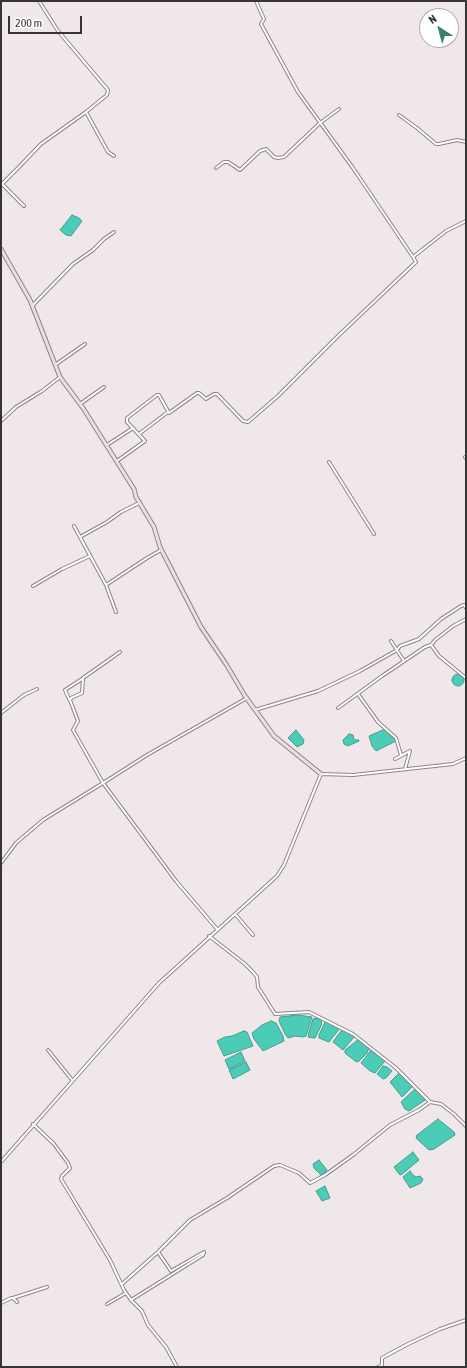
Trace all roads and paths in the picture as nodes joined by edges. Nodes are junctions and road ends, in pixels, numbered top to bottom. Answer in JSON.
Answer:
{"nodes":[{"id":1,"x":39,"y":1,"type":"edge"},
{"id":2,"x":256,"y":1,"type":"edge"},
{"id":3,"x":339,"y":109,"type":"dead end"},
{"id":4,"x":86,"y":112,"type":"junction"},
{"id":5,"x":399,"y":115,"type":"dead end"},
{"id":6,"x":320,"y":123,"type":"junction"},
{"id":7,"x":466,"y":142,"type":"edge"},
{"id":8,"x":114,"y":156,"type":"dead end"},
{"id":9,"x":216,"y":168,"type":"dead end"},
{"id":10,"x":1,"y":184,"type":"edge"},
{"id":11,"x":24,"y":206,"type":"dead end"},
{"id":12,"x":466,"y":221,"type":"edge"},
{"id":13,"x":114,"y":232,"type":"dead end"},
{"id":14,"x":1,"y":248,"type":"edge"},
{"id":15,"x":413,"y":257,"type":"junction"},
{"id":16,"x":32,"y":306,"type":"junction"},
{"id":17,"x":85,"y":344,"type":"dead end"},
{"id":18,"x":55,"y":365,"type":"junction"},
{"id":19,"x":60,"y":377,"type":"junction"},
{"id":20,"x":104,"y":387,"type":"dead end"},
{"id":21,"x":80,"y":404,"type":"junction"},
{"id":22,"x":168,"y":412,"type":"junction"},
{"id":23,"x":1,"y":421,"type":"edge"},
{"id":24,"x":133,"y":428,"type":"junction"},
{"id":25,"x":139,"y":434,"type":"junction"},
{"id":26,"x":106,"y":445,"type":"junction"},
{"id":27,"x":117,"y":462,"type":"junction"},
{"id":28,"x":329,"y":462,"type":"dead end"},
{"id":29,"x":139,"y":503,"type":"junction"},
{"id":30,"x":74,"y":526,"type":"dead end"},
{"id":31,"x":374,"y":534,"type":"dead end"},
{"id":32,"x":80,"y":537,"type":"junction"},
{"id":33,"x":162,"y":550,"type":"junction"},
{"id":34,"x":90,"y":556,"type":"junction"},
{"id":35,"x":106,"y":585,"type":"junction"},
{"id":36,"x":33,"y":586,"type":"dead end"},
{"id":37,"x":466,"y":608,"type":"edge"},
{"id":38,"x":116,"y":612,"type":"dead end"},
{"id":39,"x":466,"y":619,"type":"edge"},
{"id":40,"x":391,"y":641,"type":"dead end"},
{"id":41,"x":431,"y":645,"type":"junction"},
{"id":42,"x":397,"y":650,"type":"junction"},
{"id":43,"x":120,"y":652,"type":"dead end"},
{"id":44,"x":404,"y":661,"type":"junction"},
{"id":45,"x":83,"y":678,"type":"junction"},
{"id":46,"x":466,"y":678,"type":"edge"},
{"id":47,"x":37,"y":689,"type":"dead end"},
{"id":48,"x":358,"y":694,"type":"junction"},
{"id":49,"x":247,"y":698,"type":"junction"},
{"id":50,"x":70,"y":700,"type":"junction"},
{"id":51,"x":338,"y":708,"type":"dead end"},
{"id":52,"x":255,"y":710,"type":"junction"},
{"id":53,"x":1,"y":713,"type":"edge"},
{"id":54,"x":401,"y":756,"type":"junction"},
{"id":55,"x":466,"y":758,"type":"edge"},
{"id":56,"x":395,"y":759,"type":"dead end"},
{"id":57,"x":406,"y":769,"type":"junction"},
{"id":58,"x":321,"y":774,"type":"junction"},
{"id":59,"x":103,"y":783,"type":"junction"},
{"id":60,"x":1,"y":863,"type":"edge"},
{"id":61,"x":235,"y":914,"type":"junction"},
{"id":62,"x":217,"y":929,"type":"junction"},
{"id":63,"x":253,"y":935,"type":"dead end"},
{"id":64,"x":209,"y":936,"type":"junction"},
{"id":65,"x":48,"y":1050,"type":"dead end"},
{"id":66,"x":72,"y":1080,"type":"junction"},
{"id":67,"x":430,"y":1102,"type":"junction"},
{"id":68,"x":33,"y":1124,"type":"junction"},
{"id":69,"x":466,"y":1126,"type":"edge"},
{"id":70,"x":1,"y":1162,"type":"edge"},
{"id":71,"x":158,"y":1252,"type":"junction"},
{"id":72,"x":122,"y":1284,"type":"junction"},
{"id":73,"x":47,"y":1287,"type":"dead end"},
{"id":74,"x":126,"y":1293,"type":"junction"},
{"id":75,"x":13,"y":1298,"type":"junction"},
{"id":76,"x":131,"y":1300,"type":"junction"},
{"id":77,"x":17,"y":1302,"type":"dead end"},
{"id":78,"x":1,"y":1303,"type":"edge"},
{"id":79,"x":107,"y":1304,"type":"dead end"},
{"id":80,"x":466,"y":1320,"type":"edge"},
{"id":81,"x":177,"y":1367,"type":"edge"},
{"id":82,"x":378,"y":1367,"type":"edge"}],
"edges":[{"from":1,"to":4,"type":"street"},
{"from":2,"to":6,"type":"street"},
{"from":3,"to":6,"type":"street"},
{"from":4,"to":8,"type":"street"},
{"from":4,"to":10,"type":"street"},
{"from":5,"to":7,"type":"street"},
{"from":6,"to":9,"type":"street"},
{"from":6,"to":15,"type":"street"},
{"from":10,"to":11,"type":"street"},
{"from":12,"to":15,"type":"street"},
{"from":13,"to":16,"type":"street"},
{"from":14,"to":16,"type":"street"},
{"from":15,"to":22,"type":"street"},
{"from":16,"to":18,"type":"street"},
{"from":17,"to":18,"type":"street"},
{"from":18,"to":19,"type":"street"},
{"from":19,"to":21,"type":"street"},
{"from":19,"to":23,"type":"street"},
{"from":20,"to":21,"type":"street"},
{"from":21,"to":26,"type":"street"},
{"from":22,"to":24,"type":"street"},
{"from":22,"to":25,"type":"street"},
{"from":24,"to":25,"type":"street"},
{"from":24,"to":26,"type":"street"},
{"from":25,"to":27,"type":"street"},
{"from":26,"to":27,"type":"street"},
{"from":27,"to":29,"type":"street"},
{"from":28,"to":31,"type":"street"},
{"from":29,"to":32,"type":"street"},
{"from":29,"to":33,"type":"street"},
{"from":30,"to":32,"type":"street"},
{"from":32,"to":34,"type":"street"},
{"from":33,"to":35,"type":"street"},
{"from":33,"to":49,"type":"street"},
{"from":34,"to":35,"type":"street"},
{"from":34,"to":36,"type":"street"},
{"from":35,"to":38,"type":"street"},
{"from":37,"to":42,"type":"street"},
{"from":39,"to":41,"type":"street"},
{"from":40,"to":42,"type":"street"},
{"from":41,"to":44,"type":"street"},
{"from":41,"to":46,"type":"street"},
{"from":42,"to":44,"type":"street"},
{"from":42,"to":52,"type":"street"},
{"from":43,"to":45,"type":"street"},
{"from":44,"to":48,"type":"street"},
{"from":45,"to":50,"type":"street"},
{"from":45,"to":50,"type":"street"},
{"from":47,"to":53,"type":"street"},
{"from":48,"to":51,"type":"street"},
{"from":48,"to":54,"type":"street"},
{"from":49,"to":52,"type":"street"},
{"from":49,"to":59,"type":"street"},
{"from":50,"to":59,"type":"street"},
{"from":52,"to":58,"type":"street"},
{"from":54,"to":56,"type":"street"},
{"from":54,"to":57,"type":"street"},
{"from":55,"to":57,"type":"street"},
{"from":57,"to":58,"type":"street"},
{"from":58,"to":61,"type":"street"},
{"from":59,"to":60,"type":"street"},
{"from":59,"to":62,"type":"street"},
{"from":61,"to":62,"type":"street"},
{"from":61,"to":63,"type":"street"},
{"from":62,"to":64,"type":"street"},
{"from":64,"to":66,"type":"street"},
{"from":64,"to":67,"type":"street"},
{"from":65,"to":66,"type":"street"},
{"from":66,"to":68,"type":"street"},
{"from":67,"to":69,"type":"street"},
{"from":67,"to":71,"type":"street"},
{"from":68,"to":70,"type":"street"},
{"from":68,"to":72,"type":"street"},
{"from":71,"to":72,"type":"street"},
{"from":71,"to":76,"type":"street"},
{"from":72,"to":74,"type":"street"},
{"from":73,"to":75,"type":"street"},
{"from":74,"to":76,"type":"street"},
{"from":74,"to":79,"type":"street"},
{"from":75,"to":77,"type":"street"},
{"from":75,"to":78,"type":"street"},
{"from":76,"to":81,"type":"street"},
{"from":80,"to":82,"type":"street"}]}
